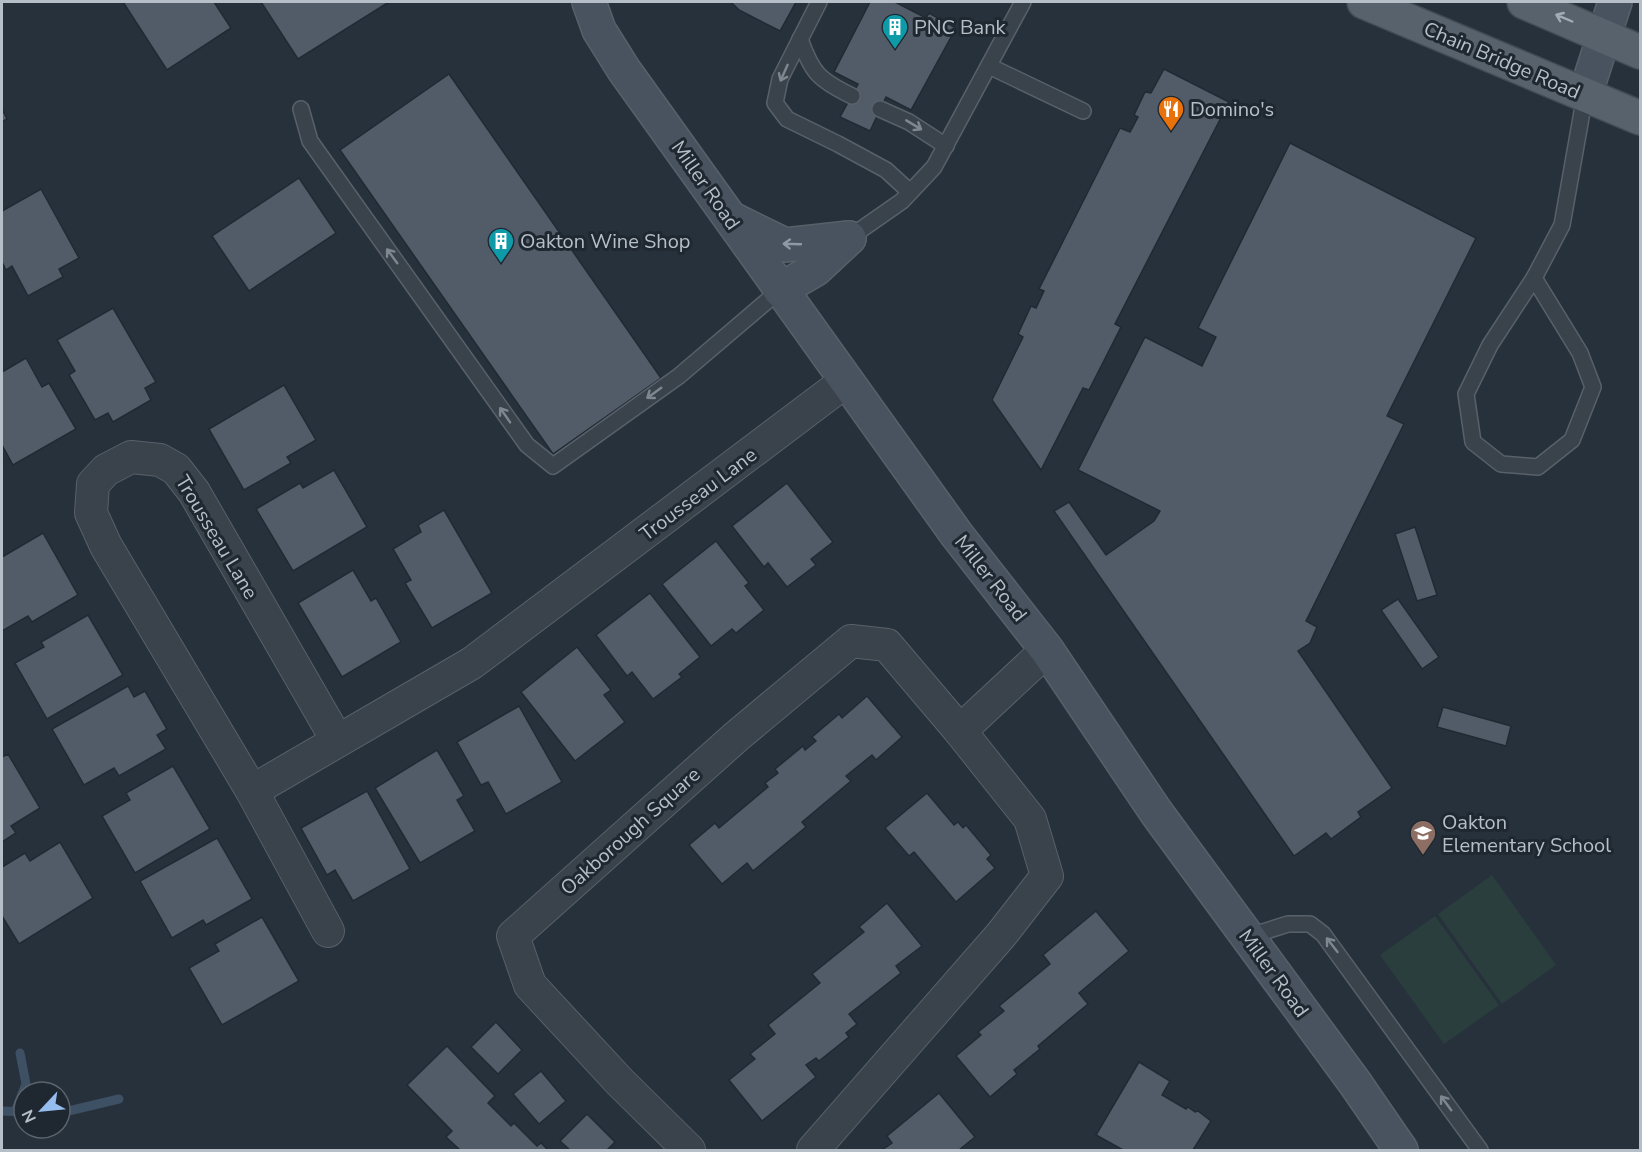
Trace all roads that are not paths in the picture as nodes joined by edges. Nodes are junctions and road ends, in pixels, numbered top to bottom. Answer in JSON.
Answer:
{"nodes":[{"id":1,"x":589,"y":2,"type":"edge"},
{"id":2,"x":819,"y":2,"type":"edge"},
{"id":3,"x":1023,"y":2,"type":"edge"},
{"id":4,"x":1364,"y":2,"type":"edge"},
{"id":5,"x":1524,"y":2,"type":"edge"},
{"id":6,"x":1615,"y":2,"type":"edge"},
{"id":7,"x":1604,"y":35,"type":"junction"},
{"id":8,"x":800,"y":39,"type":"junction"},
{"id":9,"x":1641,"y":52,"type":"edge"},
{"id":10,"x":989,"y":66,"type":"junction"},
{"id":11,"x":1585,"y":95,"type":"junction"},
{"id":12,"x":852,"y":96,"type":"dead end"},
{"id":13,"x":301,"y":109,"type":"dead end"},
{"id":14,"x":880,"y":109,"type":"dead end"},
{"id":15,"x":1083,"y":111,"type":"dead end"},
{"id":16,"x":1641,"y":118,"type":"edge"},
{"id":17,"x":946,"y":146,"type":"junction"},
{"id":18,"x":910,"y":192,"type":"junction"},
{"id":19,"x":729,"y":218,"type":"junction"},
{"id":20,"x":849,"y":237,"type":"junction"},
{"id":21,"x":1534,"y":278,"type":"junction"},
{"id":22,"x":780,"y":290,"type":"junction"},
{"id":23,"x":846,"y":381,"type":"junction"},
{"id":24,"x":1047,"y":650,"type":"junction"},
{"id":25,"x":960,"y":731,"type":"junction"},
{"id":26,"x":337,"y":740,"type":"junction"},
{"id":27,"x":252,"y":791,"type":"junction"},
{"id":28,"x":328,"y":931,"type":"dead end"},
{"id":29,"x":1247,"y":937,"type":"junction"},
{"id":30,"x":689,"y":1150,"type":"edge"},
{"id":31,"x":813,"y":1150,"type":"edge"},
{"id":32,"x":1401,"y":1150,"type":"edge"},
{"id":33,"x":1480,"y":1150,"type":"edge"}],
"edges":[{"from":1,"to":19,"type":"street","name":"Miller Road"},
{"from":2,"to":8,"type":"lane"},
{"from":3,"to":10,"type":"lane"},
{"from":4,"to":11,"type":"main road","name":"Chain Bridge Road"},
{"from":7,"to":5,"type":"main road","one_way":true},
{"from":6,"to":7,"type":"street"},
{"from":7,"to":9,"type":"main road"},
{"from":7,"to":11,"type":"street"},
{"from":8,"to":12,"type":"lane"},
{"from":8,"to":18,"type":"lane","one_way":true},
{"from":10,"to":15,"type":"lane"},
{"from":10,"to":17,"type":"lane"},
{"from":11,"to":16,"type":"main road","name":"Chain Bridge Road"},
{"from":11,"to":21,"type":"lane"},
{"from":22,"to":13,"type":"lane","one_way":true},
{"from":14,"to":17,"type":"lane","one_way":true},
{"from":17,"to":18,"type":"lane"},
{"from":18,"to":20,"type":"lane"},
{"from":20,"to":19,"type":"street","one_way":true},
{"from":19,"to":22,"type":"street","name":"Miller Road"},
{"from":20,"to":22,"type":"street"},
{"from":21,"to":21,"type":"lane"},
{"from":22,"to":23,"type":"street","name":"Miller Road"},
{"from":23,"to":24,"type":"street","name":"Miller Road"},
{"from":23,"to":26,"type":"street","name":"Trousseau Lane"},
{"from":24,"to":25,"type":"street"},
{"from":24,"to":29,"type":"street","name":"Miller Road"},
{"from":25,"to":30,"type":"street","name":"Oakborough Square"},
{"from":25,"to":31,"type":"street","name":"Oakborough Square"},
{"from":26,"to":27,"type":"street","name":"Trousseau Lane"},
{"from":26,"to":27,"type":"street","name":"Trousseau Lane"},
{"from":27,"to":28,"type":"street","name":"Trousseau Lane"},
{"from":29,"to":32,"type":"street","name":"Miller Road"},
{"from":33,"to":29,"type":"lane","one_way":true}]}
